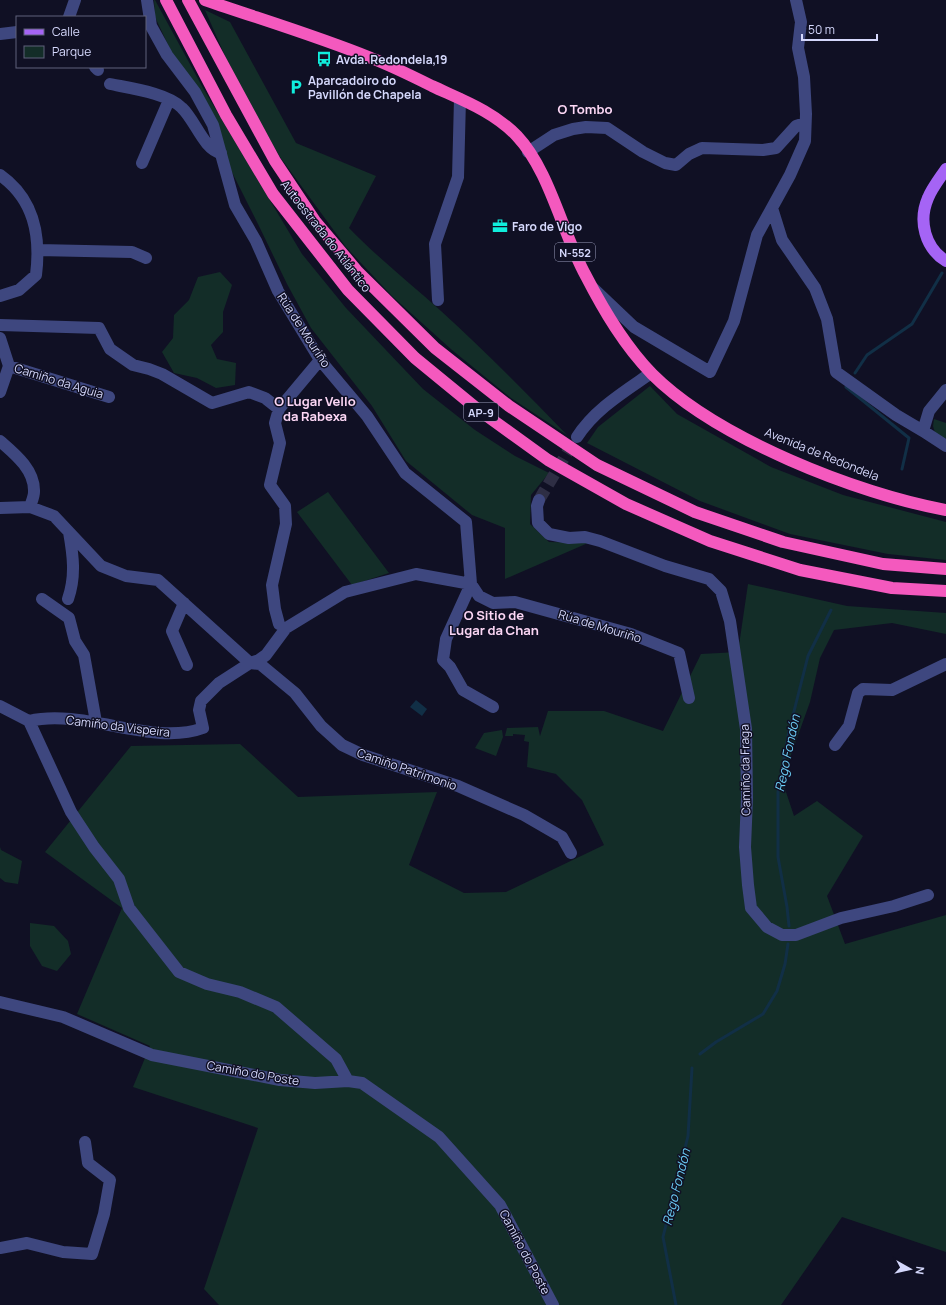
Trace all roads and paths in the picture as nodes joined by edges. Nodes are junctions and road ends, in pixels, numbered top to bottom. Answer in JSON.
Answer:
{"nodes":[{"id":1,"x":75,"y":0,"type":"edge"},
{"id":2,"x":148,"y":0,"type":"edge"},
{"id":3,"x":166,"y":0,"type":"edge"},
{"id":4,"x":188,"y":0,"type":"edge"},
{"id":5,"x":205,"y":0,"type":"edge"},
{"id":6,"x":796,"y":0,"type":"edge"},
{"id":7,"x":69,"y":16,"type":"edge"},
{"id":8,"x":16,"y":32,"type":"edge"},
{"id":9,"x":0,"y":34,"type":"edge"},
{"id":10,"x":110,"y":84,"type":"dead end"},
{"id":11,"x":460,"y":99,"type":"junction"},
{"id":12,"x":169,"y":100,"type":"junction"},
{"id":13,"x":805,"y":123,"type":"junction"},
{"id":14,"x":528,"y":152,"type":"junction"},
{"id":15,"x":221,"y":153,"type":"junction"},
{"id":16,"x":142,"y":163,"type":"dead end"},
{"id":17,"x":946,"y":169,"type":"edge"},
{"id":18,"x":0,"y":175,"type":"edge"},
{"id":19,"x":772,"y":208,"type":"junction"},
{"id":20,"x":38,"y":250,"type":"junction"},
{"id":21,"x":146,"y":258,"type":"dead end"},
{"id":22,"x":946,"y":261,"type":"edge"},
{"id":23,"x":591,"y":286,"type":"junction"},
{"id":24,"x":0,"y":296,"type":"edge"},
{"id":25,"x":438,"y":300,"type":"dead end"},
{"id":26,"x":0,"y":325,"type":"edge"},
{"id":27,"x":0,"y":338,"type":"edge"},
{"id":28,"x":320,"y":360,"type":"junction"},
{"id":29,"x":9,"y":366,"type":"junction"},
{"id":30,"x":651,"y":373,"type":"junction"},
{"id":31,"x":946,"y":390,"type":"edge"},
{"id":32,"x":0,"y":392,"type":"edge"},
{"id":33,"x":110,"y":397,"type":"dead end"},
{"id":34,"x":279,"y":409,"type":"junction"},
{"id":35,"x":923,"y":431,"type":"junction"},
{"id":36,"x":577,"y":437,"type":"tunnel mouth"},
{"id":37,"x":0,"y":441,"type":"edge"},
{"id":38,"x":946,"y":446,"type":"edge"},
{"id":39,"x":539,"y":500,"type":"tunnel mouth"},
{"id":40,"x":0,"y":508,"type":"edge"},
{"id":41,"x":30,"y":508,"type":"junction"},
{"id":42,"x":946,"y":510,"type":"edge"},
{"id":43,"x":69,"y":532,"type":"junction"},
{"id":44,"x":946,"y":569,"type":"edge"},
{"id":45,"x":471,"y":584,"type":"junction"},
{"id":46,"x":946,"y":592,"type":"edge"},
{"id":47,"x":42,"y":599,"type":"dead end"},
{"id":48,"x":68,"y":599,"type":"dead end"},
{"id":49,"x":184,"y":603,"type":"junction"},
{"id":50,"x":279,"y":624,"type":"dead end"},
{"id":51,"x":250,"y":663,"type":"junction"},
{"id":52,"x":946,"y":664,"type":"edge"},
{"id":53,"x":187,"y":665,"type":"dead end"},
{"id":54,"x":689,"y":698,"type":"dead end"},
{"id":55,"x":0,"y":706,"type":"edge"},
{"id":56,"x":494,"y":707,"type":"dead end"},
{"id":57,"x":29,"y":721,"type":"junction"},
{"id":58,"x":96,"y":722,"type":"junction"},
{"id":59,"x":834,"y":745,"type":"dead end"},
{"id":60,"x":572,"y":854,"type":"dead end"},
{"id":61,"x":928,"y":895,"type":"dead end"},
{"id":62,"x":0,"y":1002,"type":"edge"},
{"id":63,"x":348,"y":1081,"type":"junction"},
{"id":64,"x":85,"y":1142,"type":"dead end"},
{"id":65,"x":0,"y":1248,"type":"edge"},
{"id":66,"x":552,"y":1305,"type":"edge"}],
"edges":[{"from":1,"to":7,"type":"street"},
{"from":2,"to":15,"type":"street","name":"Rúa de Mouriño"},
{"from":3,"to":46,"type":"highway","name":"Autoestrada do Atlántico","number":"AP-9"},
{"from":4,"to":44,"type":"highway","name":"Autoestrada do Atlántico","number":"AP-9"},
{"from":5,"to":11,"type":"highway","name":"Avenida de Redondela","number":"N-552"},
{"from":6,"to":13,"type":"street"},
{"from":8,"to":9,"type":"street"},
{"from":10,"to":12,"type":"street"},
{"from":11,"to":14,"type":"highway","name":"Avenida de Redondela","number":"N-552"},
{"from":11,"to":25,"type":"street"},
{"from":12,"to":15,"type":"street"},
{"from":12,"to":16,"type":"street"},
{"from":13,"to":14,"type":"street"},
{"from":13,"to":19,"type":"street"},
{"from":14,"to":23,"type":"highway","name":"Avenida de Redondela","number":"N-552"},
{"from":15,"to":28,"type":"street","name":"Rúa de Mouriño"},
{"from":17,"to":22,"type":"main road"},
{"from":18,"to":20,"type":"street"},
{"from":19,"to":23,"type":"street"},
{"from":19,"to":35,"type":"street"},
{"from":20,"to":21,"type":"street"},
{"from":20,"to":24,"type":"street"},
{"from":23,"to":30,"type":"highway","name":"Avenida de Redondela","number":"N-552"},
{"from":26,"to":34,"type":"street"},
{"from":27,"to":29,"type":"street"},
{"from":28,"to":34,"type":"street"},
{"from":28,"to":45,"type":"street","name":"Rúa de Mouriño"},
{"from":29,"to":32,"type":"street"},
{"from":29,"to":33,"type":"street","name":"Camiño da Aguia"},
{"from":30,"to":36,"type":"street"},
{"from":30,"to":42,"type":"highway","name":"Avenida de Redondela","number":"N-552"},
{"from":31,"to":35,"type":"street"},
{"from":34,"to":50,"type":"street"},
{"from":35,"to":38,"type":"street"},
{"from":37,"to":41,"type":"street"},
{"from":39,"to":61,"type":"street","name":"Camiño da Fraga"},
{"from":40,"to":41,"type":"street","name":"Camiño Patrimonio"},
{"from":41,"to":43,"type":"street","name":"Camiño Patrimonio"},
{"from":43,"to":48,"type":"street"},
{"from":43,"to":49,"type":"street","name":"Camiño Patrimonio"},
{"from":45,"to":51,"type":"street","name":"Camiño da Vispeira"},
{"from":45,"to":54,"type":"street","name":"Rúa de Mouriño"},
{"from":45,"to":56,"type":"street"},
{"from":47,"to":58,"type":"street"},
{"from":49,"to":51,"type":"street","name":"Camiño Patrimonio"},
{"from":49,"to":53,"type":"street"},
{"from":51,"to":58,"type":"street","name":"Camiño da Vispeira"},
{"from":51,"to":60,"type":"street","name":"Camiño Patrimonio"},
{"from":52,"to":59,"type":"street"},
{"from":55,"to":57,"type":"street"},
{"from":57,"to":58,"type":"street","name":"Camiño da Vispeira"},
{"from":57,"to":63,"type":"street"},
{"from":62,"to":63,"type":"street","name":"Camiño do Poste"},
{"from":63,"to":66,"type":"street","name":"Camiño do Poste"},
{"from":64,"to":65,"type":"street"}]}
